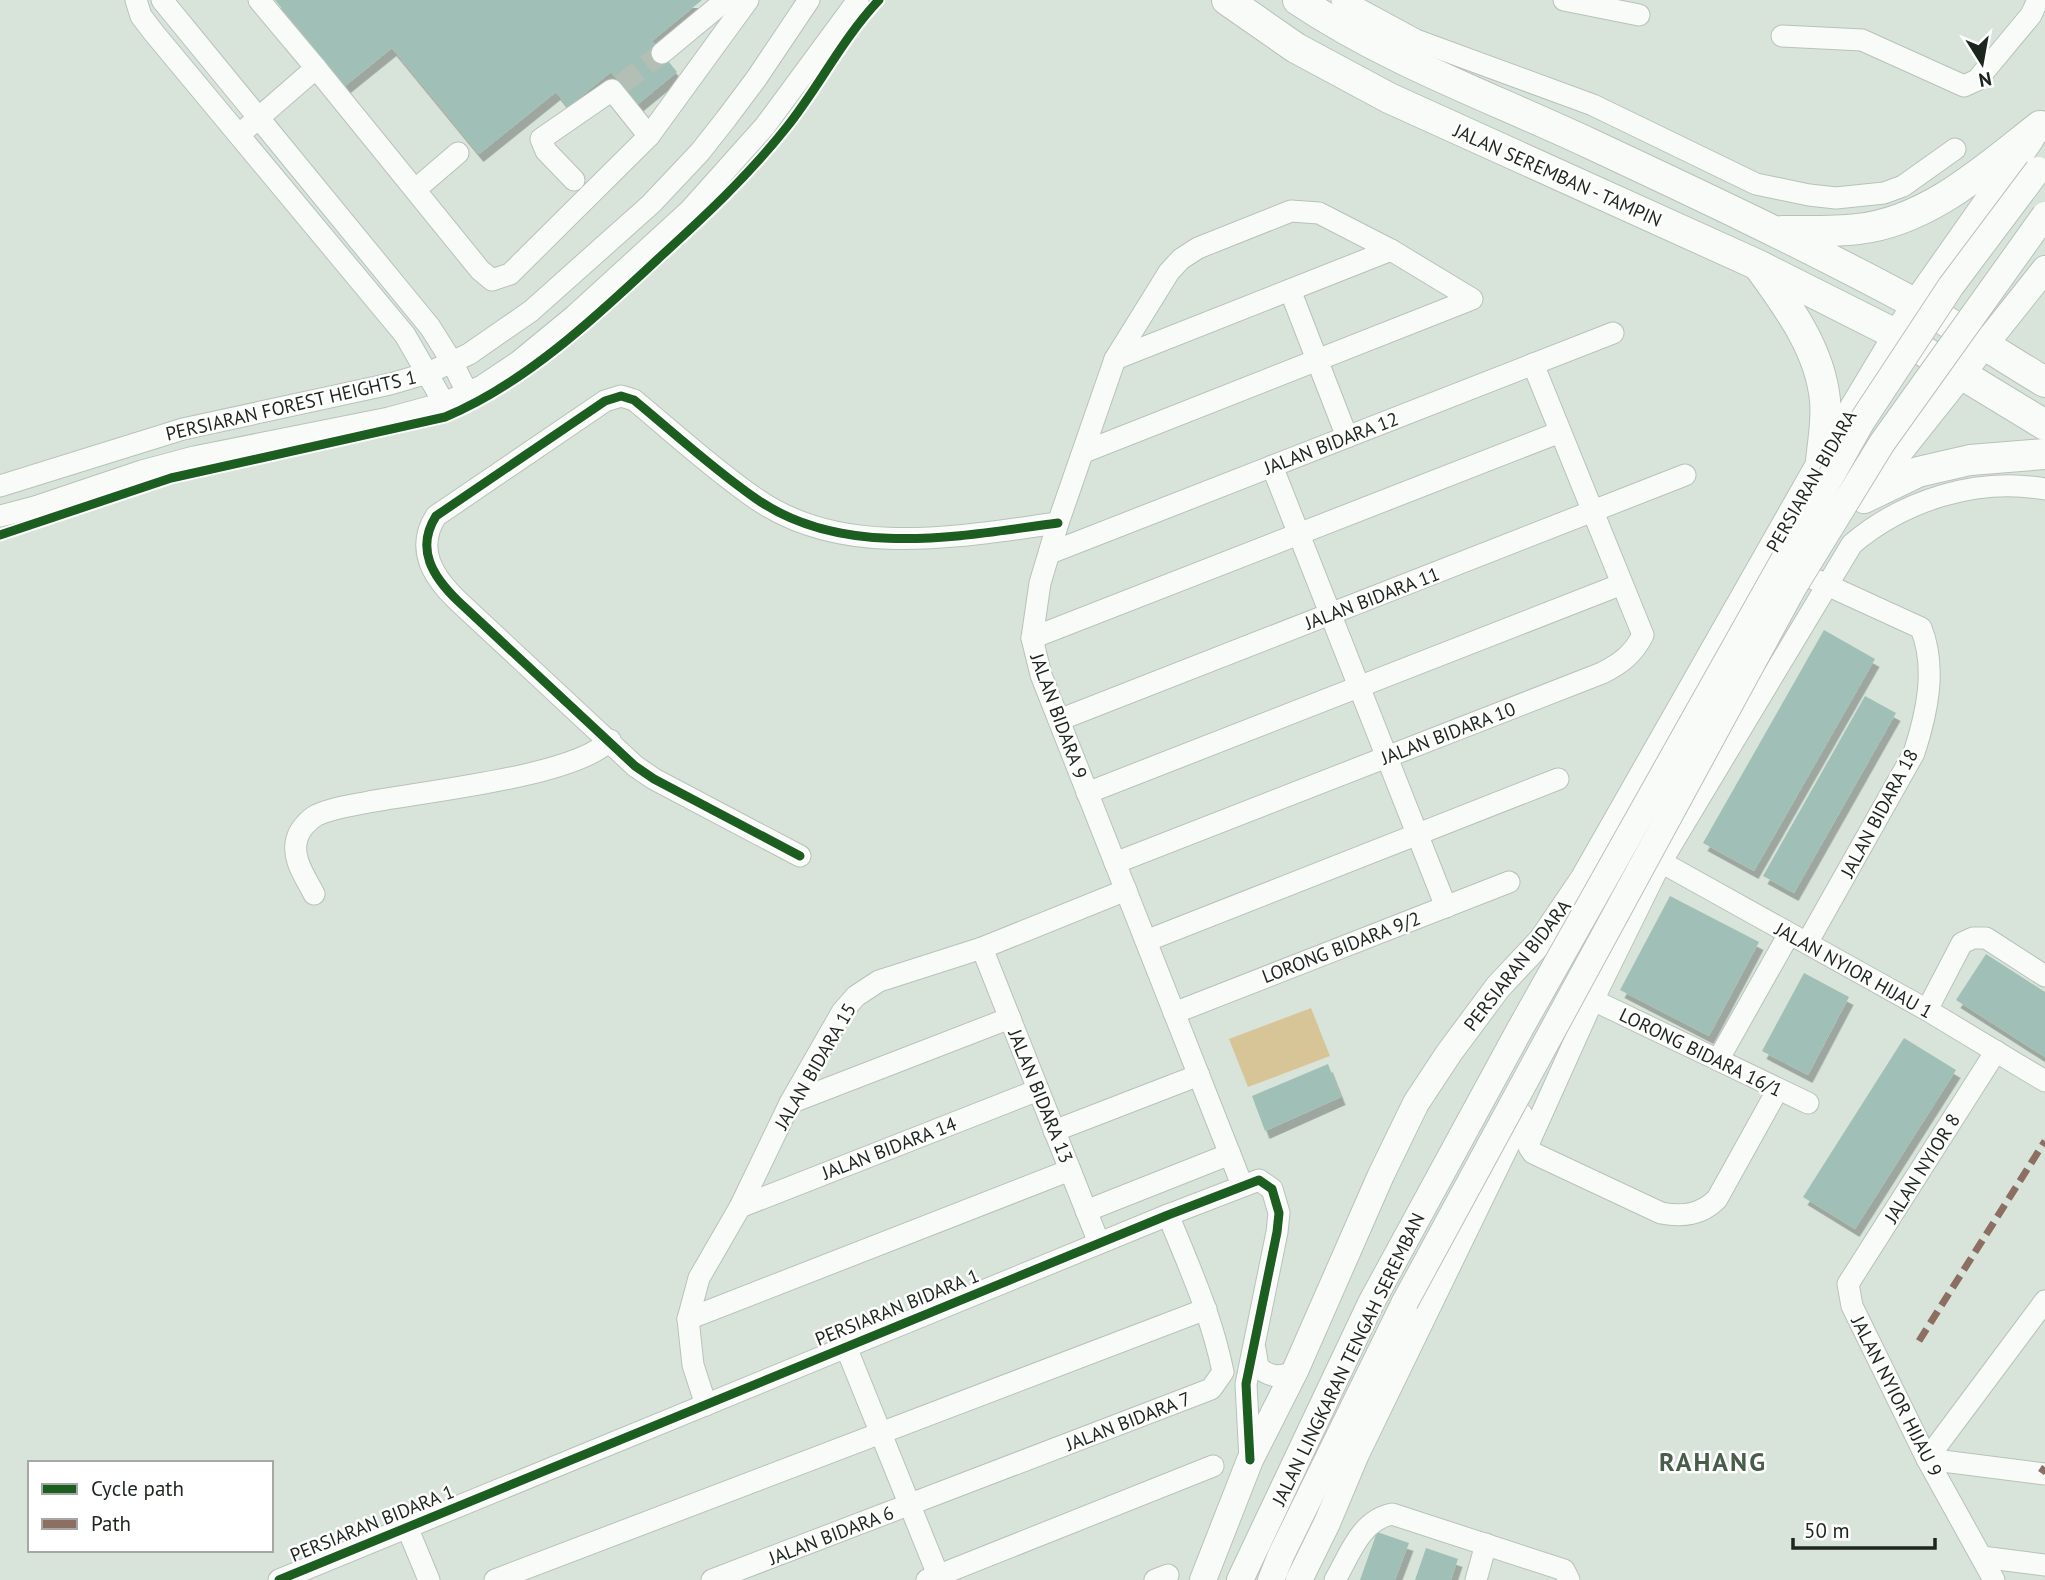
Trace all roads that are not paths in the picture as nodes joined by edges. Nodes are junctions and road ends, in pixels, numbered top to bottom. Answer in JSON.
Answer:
{"nodes":[{"id":1,"x":136,"y":0,"type":"edge"},
{"id":2,"x":162,"y":0,"type":"edge"},
{"id":3,"x":258,"y":0,"type":"edge"},
{"id":4,"x":726,"y":0,"type":"edge"},
{"id":5,"x":748,"y":0,"type":"edge"},
{"id":6,"x":809,"y":0,"type":"edge"},
{"id":7,"x":858,"y":0,"type":"edge"},
{"id":8,"x":1227,"y":0,"type":"edge"},
{"id":9,"x":1298,"y":0,"type":"edge"},
{"id":10,"x":1342,"y":0,"type":"edge"},
{"id":11,"x":1564,"y":0,"type":"edge"},
{"id":12,"x":2038,"y":0,"type":"edge"},
{"id":13,"x":1639,"y":15,"type":"dead end"},
{"id":14,"x":1782,"y":36,"type":"dead end"},
{"id":15,"x":662,"y":53,"type":"tunnel mouth"},
{"id":16,"x":316,"y":68,"type":"junction"},
{"id":17,"x":1547,"y":89,"type":"junction"},
{"id":18,"x":1533,"y":117,"type":"junction"},
{"id":19,"x":258,"y":119,"type":"junction"},
{"id":20,"x":2043,"y":122,"type":"edge"},
{"id":21,"x":240,"y":134,"type":"junction"},
{"id":22,"x":649,"y":136,"type":"junction"},
{"id":23,"x":1955,"y":149,"type":"dead end"},
{"id":24,"x":458,"y":153,"type":"dead end"},
{"id":25,"x":2041,"y":164,"type":"edge"},
{"id":26,"x":574,"y":180,"type":"dead end"},
{"id":27,"x":416,"y":189,"type":"junction"},
{"id":28,"x":2045,"y":215,"type":"edge"},
{"id":29,"x":1975,"y":219,"type":"junction"},
{"id":30,"x":1778,"y":231,"type":"junction"},
{"id":31,"x":1391,"y":250,"type":"junction"},
{"id":32,"x":2045,"y":261,"type":"edge"},
{"id":33,"x":1758,"y":265,"type":"junction"},
{"id":34,"x":2045,"y":270,"type":"edge"},
{"id":35,"x":1290,"y":290,"type":"junction"},
{"id":36,"x":1915,"y":304,"type":"junction"},
{"id":37,"x":434,"y":333,"type":"junction"},
{"id":38,"x":1613,"y":333,"type":"dead end"},
{"id":39,"x":1897,"y":335,"type":"junction"},
{"id":40,"x":408,"y":339,"type":"junction"},
{"id":41,"x":490,"y":340,"type":"junction"},
{"id":42,"x":1984,"y":346,"type":"junction"},
{"id":43,"x":1115,"y":359,"type":"junction"},
{"id":44,"x":1318,"y":361,"type":"junction"},
{"id":45,"x":453,"y":362,"type":"junction"},
{"id":46,"x":1533,"y":364,"type":"junction"},
{"id":47,"x":428,"y":373,"type":"junction"},
{"id":48,"x":1962,"y":375,"type":"junction"},
{"id":49,"x":2045,"y":382,"type":"edge"},
{"id":50,"x":390,"y":384,"type":"junction"},
{"id":51,"x":468,"y":394,"type":"junction"},
{"id":52,"x":1858,"y":400,"type":"junction"},
{"id":53,"x":444,"y":403,"type":"junction"},
{"id":54,"x":1926,"y":420,"type":"junction"},
{"id":55,"x":2045,"y":425,"type":"edge"},
{"id":56,"x":1560,"y":432,"type":"junction"},
{"id":57,"x":1347,"y":437,"type":"junction"},
{"id":58,"x":1084,"y":452,"type":"junction"},
{"id":59,"x":2045,"y":454,"type":"edge"},
{"id":60,"x":1821,"y":461,"type":"junction"},
{"id":61,"x":1272,"y":466,"type":"junction"},
{"id":62,"x":1685,"y":475,"type":"dead end"},
{"id":63,"x":0,"y":486,"type":"edge"},
{"id":64,"x":2045,"y":489,"type":"edge"},
{"id":65,"x":1864,"y":498,"type":"junction"},
{"id":66,"x":1591,"y":512,"type":"junction"},
{"id":67,"x":0,"y":516,"type":"edge"},
{"id":68,"x":1058,"y":523,"type":"junction"},
{"id":69,"x":1298,"y":534,"type":"junction"},
{"id":70,"x":1049,"y":553,"type":"junction"},
{"id":71,"x":1819,"y":581,"type":"junction"},
{"id":72,"x":1622,"y":584,"type":"junction"},
{"id":73,"x":1330,"y":614,"type":"junction"},
{"id":74,"x":1031,"y":638,"type":"junction"},
{"id":75,"x":1359,"y":687,"type":"junction"},
{"id":76,"x":1059,"y":720,"type":"junction"},
{"id":77,"x":610,"y":740,"type":"junction"},
{"id":78,"x":1387,"y":757,"type":"junction"},
{"id":79,"x":1558,"y":779,"type":"dead end"},
{"id":80,"x":1087,"y":793,"type":"junction"},
{"id":81,"x":1417,"y":834,"type":"junction"},
{"id":82,"x":800,"y":856,"type":"dead end"},
{"id":83,"x":1661,"y":862,"type":"junction"},
{"id":84,"x":1115,"y":863,"type":"junction"},
{"id":85,"x":1509,"y":882,"type":"dead end"},
{"id":86,"x":1126,"y":890,"type":"junction"},
{"id":87,"x":314,"y":894,"type":"dead end"},
{"id":88,"x":1446,"y":907,"type":"junction"},
{"id":89,"x":1798,"y":938,"type":"junction"},
{"id":90,"x":1146,"y":940,"type":"junction"},
{"id":91,"x":982,"y":948,"type":"junction"},
{"id":92,"x":2045,"y":976,"type":"edge"},
{"id":93,"x":1593,"y":1000,"type":"junction"},
{"id":94,"x":1927,"y":1010,"type":"junction"},
{"id":95,"x":1174,"y":1013,"type":"junction"},
{"id":96,"x":1010,"y":1018,"type":"junction"},
{"id":97,"x":1520,"y":1029,"type":"joint"},
{"id":98,"x":1996,"y":1051,"type":"junction"},
{"id":99,"x":1718,"y":1060,"type":"junction"},
{"id":100,"x":1199,"y":1074,"type":"junction"},
{"id":101,"x":2045,"y":1081,"type":"edge"},
{"id":102,"x":1778,"y":1089,"type":"junction"},
{"id":103,"x":1038,"y":1090,"type":"junction"},
{"id":104,"x":790,"y":1103,"type":"junction"},
{"id":105,"x":1808,"y":1103,"type":"dead end"},
{"id":106,"x":1054,"y":1131,"type":"junction"},
{"id":107,"x":1230,"y":1154,"type":"junction"},
{"id":108,"x":1070,"y":1170,"type":"junction"},
{"id":109,"x":1242,"y":1185,"type":"junction"},
{"id":110,"x":740,"y":1207,"type":"junction"},
{"id":111,"x":1086,"y":1211,"type":"junction"},
{"id":112,"x":1168,"y":1215,"type":"junction"},
{"id":113,"x":1099,"y":1243,"type":"junction"},
{"id":114,"x":1848,"y":1284,"type":"joint"},
{"id":115,"x":2045,"y":1301,"type":"edge"},
{"id":116,"x":1405,"y":1302,"type":"joint"},
{"id":117,"x":1206,"y":1310,"type":"junction"},
{"id":118,"x":688,"y":1319,"type":"junction"},
{"id":119,"x":846,"y":1347,"type":"junction"},
{"id":120,"x":1254,"y":1347,"type":"junction"},
{"id":121,"x":1295,"y":1370,"type":"junction"},
{"id":122,"x":706,"y":1405,"type":"junction"},
{"id":123,"x":880,"y":1433,"type":"junction"},
{"id":124,"x":1927,"y":1459,"type":"junction"},
{"id":125,"x":1250,"y":1460,"type":"junction"},
{"id":126,"x":1213,"y":1466,"type":"dead end"},
{"id":127,"x":2045,"y":1474,"type":"edge"},
{"id":128,"x":910,"y":1504,"type":"junction"},
{"id":129,"x":407,"y":1527,"type":"junction"},
{"id":130,"x":1486,"y":1544,"type":"junction"},
{"id":131,"x":1982,"y":1557,"type":"junction"},
{"id":132,"x":2045,"y":1565,"type":"edge"},
{"id":133,"x":935,"y":1579,"type":"edge"},
{"id":134,"x":279,"y":1580,"type":"edge"},
{"id":135,"x":429,"y":1580,"type":"edge"},
{"id":136,"x":495,"y":1580,"type":"edge"},
{"id":137,"x":712,"y":1580,"type":"edge"},
{"id":138,"x":1203,"y":1580,"type":"edge"},
{"id":139,"x":1240,"y":1580,"type":"edge"},
{"id":140,"x":1271,"y":1580,"type":"edge"},
{"id":141,"x":1299,"y":1580,"type":"edge"},
{"id":142,"x":1335,"y":1580,"type":"edge"},
{"id":143,"x":1476,"y":1580,"type":"edge"},
{"id":144,"x":1569,"y":1580,"type":"edge"},
{"id":145,"x":1994,"y":1580,"type":"edge"}],
"edges":[{"from":1,"to":21,"type":"street"},
{"from":2,"to":19,"type":"street"},
{"from":3,"to":16,"type":"street"},
{"from":4,"to":15,"type":"street"},
{"from":5,"to":22,"type":"street"},
{"from":6,"to":41,"type":"street","name":"PERSIARAN FOREST HEIGHTS 1"},
{"from":7,"to":51,"type":"street","name":"PERSIARAN FOREST HEIGHTS 1"},
{"from":8,"to":33,"type":"highway","name":"JALAN SEREMBAN - TAMPIN"},
{"from":9,"to":18,"type":"highway","name":"JALAN SEREMBAN - TAMPIN"},
{"from":10,"to":17,"type":"street"},
{"from":11,"to":13,"type":"street"},
{"from":12,"to":14,"type":"street"},
{"from":16,"to":19,"type":"street"},
{"from":16,"to":27,"type":"street"},
{"from":17,"to":18,"type":"street"},
{"from":17,"to":23,"type":"street"},
{"from":18,"to":30,"type":"highway","name":"JALAN SEREMBAN - TAMPIN"},
{"from":19,"to":21,"type":"street"},
{"from":19,"to":37,"type":"street"},
{"from":20,"to":29,"type":"main road","name":"PERSIARAN BIDARA"},
{"from":20,"to":30,"type":"highway"},
{"from":21,"to":40,"type":"street"},
{"from":22,"to":26,"type":"street"},
{"from":22,"to":27,"type":"street"},
{"from":24,"to":27,"type":"street"},
{"from":25,"to":97,"type":"main road","name":"PERSIARAN BIDARA","bridge":true},
{"from":28,"to":116,"type":"main road","name":"PERSIARAN BIDARA","bridge":true},
{"from":29,"to":32,"type":"main road"},
{"from":29,"to":36,"type":"main road","name":"PERSIARAN BIDARA"},
{"from":30,"to":36,"type":"highway","name":"JALAN SEREMBAN - TAMPIN"},
{"from":31,"to":35,"type":"street"},
{"from":31,"to":43,"type":"street","name":"JALAN BIDARA 9"},
{"from":31,"to":44,"type":"street","name":"JALAN BIDARA 9"},
{"from":33,"to":39,"type":"highway","name":"JALAN SEREMBAN - TAMPIN"},
{"from":33,"to":60,"type":"highway"},
{"from":34,"to":42,"type":"main road"},
{"from":35,"to":43,"type":"street"},
{"from":35,"to":44,"type":"street"},
{"from":36,"to":39,"type":"main road","name":"PERSIARAN BIDARA"},
{"from":36,"to":42,"type":"highway","name":"JALAN SEREMBAN - TAMPIN"},
{"from":37,"to":41,"type":"street"},
{"from":37,"to":45,"type":"street"},
{"from":38,"to":46,"type":"street","name":"JALAN BIDARA 12"},
{"from":39,"to":48,"type":"highway","name":"JALAN SEREMBAN - TAMPIN"},
{"from":39,"to":52,"type":"main road","name":"PERSIARAN BIDARA"},
{"from":40,"to":47,"type":"street"},
{"from":40,"to":50,"type":"street"},
{"from":41,"to":45,"type":"street","name":"PERSIARAN FOREST HEIGHTS 1"},
{"from":42,"to":48,"type":"main road"},
{"from":42,"to":49,"type":"highway","name":"JALAN SEREMBAN - TAMPIN"},
{"from":43,"to":58,"type":"street","name":"JALAN BIDARA 9"},
{"from":44,"to":57,"type":"street"},
{"from":44,"to":58,"type":"street"},
{"from":45,"to":47,"type":"street","name":"PERSIARAN FOREST HEIGHTS 1"},
{"from":45,"to":51,"type":"street"},
{"from":46,"to":56,"type":"street","name":"JALAN BIDARA 10"},
{"from":46,"to":57,"type":"street","name":"JALAN BIDARA 12"},
{"from":47,"to":50,"type":"street","name":"PERSIARAN FOREST HEIGHTS 1"},
{"from":47,"to":53,"type":"street"},
{"from":48,"to":54,"type":"main road"},
{"from":48,"to":55,"type":"highway","name":"JALAN SEREMBAN - TAMPIN"},
{"from":50,"to":63,"type":"street","name":"PERSIARAN FOREST HEIGHTS 1"},
{"from":51,"to":53,"type":"street","name":"PERSIARAN FOREST HEIGHTS 1"},
{"from":52,"to":54,"type":"main road"},
{"from":52,"to":60,"type":"main road","name":"PERSIARAN BIDARA"},
{"from":53,"to":67,"type":"street","name":"PERSIARAN FOREST HEIGHTS 1"},
{"from":54,"to":65,"type":"main road"},
{"from":56,"to":66,"type":"street","name":"JALAN BIDARA 10"},
{"from":56,"to":69,"type":"street"},
{"from":57,"to":61,"type":"street","name":"JALAN BIDARA 12"},
{"from":58,"to":68,"type":"street","name":"JALAN BIDARA 9"},
{"from":59,"to":65,"type":"highway"},
{"from":60,"to":121,"type":"main road","name":"PERSIARAN BIDARA"},
{"from":61,"to":69,"type":"street"},
{"from":61,"to":70,"type":"street","name":"JALAN BIDARA 12"},
{"from":62,"to":66,"type":"street","name":"JALAN BIDARA 11"},
{"from":64,"to":71,"type":"street"},
{"from":65,"to":71,"type":"main road"},
{"from":66,"to":72,"type":"street","name":"JALAN BIDARA 10"},
{"from":66,"to":73,"type":"street","name":"JALAN BIDARA 11"},
{"from":68,"to":70,"type":"street","name":"JALAN BIDARA 9"},
{"from":68,"to":77,"type":"street"},
{"from":69,"to":73,"type":"street"},
{"from":69,"to":74,"type":"street"},
{"from":70,"to":74,"type":"street","name":"JALAN BIDARA 9"},
{"from":71,"to":83,"type":"street"},
{"from":71,"to":89,"type":"street","name":"JALAN BIDARA 18"},
{"from":71,"to":141,"type":"main road"},
{"from":72,"to":75,"type":"street"},
{"from":72,"to":78,"type":"street","name":"JALAN BIDARA 10"},
{"from":73,"to":75,"type":"street"},
{"from":73,"to":76,"type":"street","name":"JALAN BIDARA 11"},
{"from":74,"to":76,"type":"street","name":"JALAN BIDARA 9"},
{"from":75,"to":78,"type":"street"},
{"from":75,"to":80,"type":"street"},
{"from":76,"to":80,"type":"street","name":"JALAN BIDARA 9"},
{"from":77,"to":82,"type":"street"},
{"from":77,"to":87,"type":"street"},
{"from":78,"to":81,"type":"street"},
{"from":78,"to":84,"type":"street","name":"JALAN BIDARA 10"},
{"from":79,"to":81,"type":"street"},
{"from":80,"to":84,"type":"street","name":"JALAN BIDARA 9"},
{"from":81,"to":88,"type":"street"},
{"from":81,"to":90,"type":"street"},
{"from":83,"to":89,"type":"street","name":"JALAN NYIOR HIJAU 1"},
{"from":83,"to":93,"type":"street"},
{"from":84,"to":86,"type":"street","name":"JALAN BIDARA 9"},
{"from":85,"to":88,"type":"street","name":"LORONG BIDARA 9/2"},
{"from":86,"to":90,"type":"street","name":"JALAN BIDARA 9"},
{"from":86,"to":91,"type":"street","name":"JALAN BIDARA 15"},
{"from":88,"to":95,"type":"street","name":"LORONG BIDARA 9/2"},
{"from":89,"to":94,"type":"street","name":"JALAN NYIOR HIJAU 1"},
{"from":89,"to":99,"type":"street"},
{"from":90,"to":95,"type":"street","name":"JALAN BIDARA 9"},
{"from":91,"to":96,"type":"street","name":"JALAN BIDARA 13"},
{"from":91,"to":104,"type":"street","name":"JALAN BIDARA 15"},
{"from":92,"to":94,"type":"street"},
{"from":93,"to":99,"type":"street","name":"LORONG BIDARA 16/1"},
{"from":93,"to":102,"type":"street"},
{"from":94,"to":98,"type":"street","name":"JALAN NYIOR HIJAU 1"},
{"from":95,"to":100,"type":"street","name":"JALAN BIDARA 9"},
{"from":96,"to":103,"type":"street","name":"JALAN BIDARA 13"},
{"from":96,"to":104,"type":"street"},
{"from":97,"to":139,"type":"main road","name":"JALAN LINGKARAN TENGAH SEREMBAN"},
{"from":98,"to":101,"type":"street","name":"JALAN NYIOR HIJAU 1"},
{"from":98,"to":114,"type":"street","name":"JALAN NYIOR 8"},
{"from":99,"to":102,"type":"street","name":"LORONG BIDARA 16/1"},
{"from":100,"to":106,"type":"street"},
{"from":100,"to":107,"type":"street","name":"JALAN BIDARA 9"},
{"from":102,"to":105,"type":"street","name":"LORONG BIDARA 16/1"},
{"from":103,"to":106,"type":"street","name":"JALAN BIDARA 13"},
{"from":103,"to":110,"type":"street","name":"JALAN BIDARA 14"},
{"from":104,"to":110,"type":"street","name":"JALAN BIDARA 15"},
{"from":106,"to":108,"type":"street","name":"JALAN BIDARA 13"},
{"from":107,"to":109,"type":"street","name":"JALAN BIDARA 9"},
{"from":107,"to":111,"type":"street"},
{"from":108,"to":111,"type":"street","name":"JALAN BIDARA 13"},
{"from":108,"to":118,"type":"street"},
{"from":109,"to":112,"type":"street","name":"PERSIARAN BIDARA 1"},
{"from":109,"to":120,"type":"street"},
{"from":110,"to":118,"type":"street","name":"JALAN BIDARA 15"},
{"from":111,"to":113,"type":"street","name":"JALAN BIDARA 13"},
{"from":112,"to":113,"type":"street","name":"PERSIARAN BIDARA 1"},
{"from":112,"to":117,"type":"street","name":"JALAN BIDARA 7"},
{"from":113,"to":119,"type":"street","name":"PERSIARAN BIDARA 1"},
{"from":114,"to":124,"type":"street","name":"JALAN NYIOR HIJAU 9"},
{"from":115,"to":124,"type":"street"},
{"from":116,"to":140,"type":"main road","name":"JALAN LINGKARAN TENGAH SEREMBAN"},
{"from":117,"to":123,"type":"street"},
{"from":117,"to":128,"type":"street","name":"JALAN BIDARA 7"},
{"from":118,"to":122,"type":"street","name":"JALAN BIDARA 15"},
{"from":119,"to":122,"type":"street","name":"PERSIARAN BIDARA 1"},
{"from":119,"to":123,"type":"street"},
{"from":120,"to":121,"type":"street"},
{"from":120,"to":125,"type":"street"},
{"from":121,"to":125,"type":"main road","name":"PERSIARAN BIDARA"},
{"from":122,"to":129,"type":"street","name":"PERSIARAN BIDARA 1"},
{"from":123,"to":128,"type":"street"},
{"from":123,"to":136,"type":"street"},
{"from":124,"to":127,"type":"street"},
{"from":124,"to":131,"type":"street","name":"JALAN NYIOR HIJAU 9"},
{"from":125,"to":138,"type":"main road","name":"PERSIARAN BIDARA"},
{"from":126,"to":133,"type":"street"},
{"from":128,"to":133,"type":"street"},
{"from":128,"to":137,"type":"street","name":"JALAN BIDARA 6"},
{"from":129,"to":134,"type":"street","name":"PERSIARAN BIDARA 1"},
{"from":129,"to":135,"type":"street"},
{"from":130,"to":142,"type":"street"},
{"from":130,"to":143,"type":"street"},
{"from":130,"to":144,"type":"street"},
{"from":131,"to":132,"type":"street"},
{"from":131,"to":145,"type":"street","name":"JALAN NYIOR HIJAU 9"}]}
